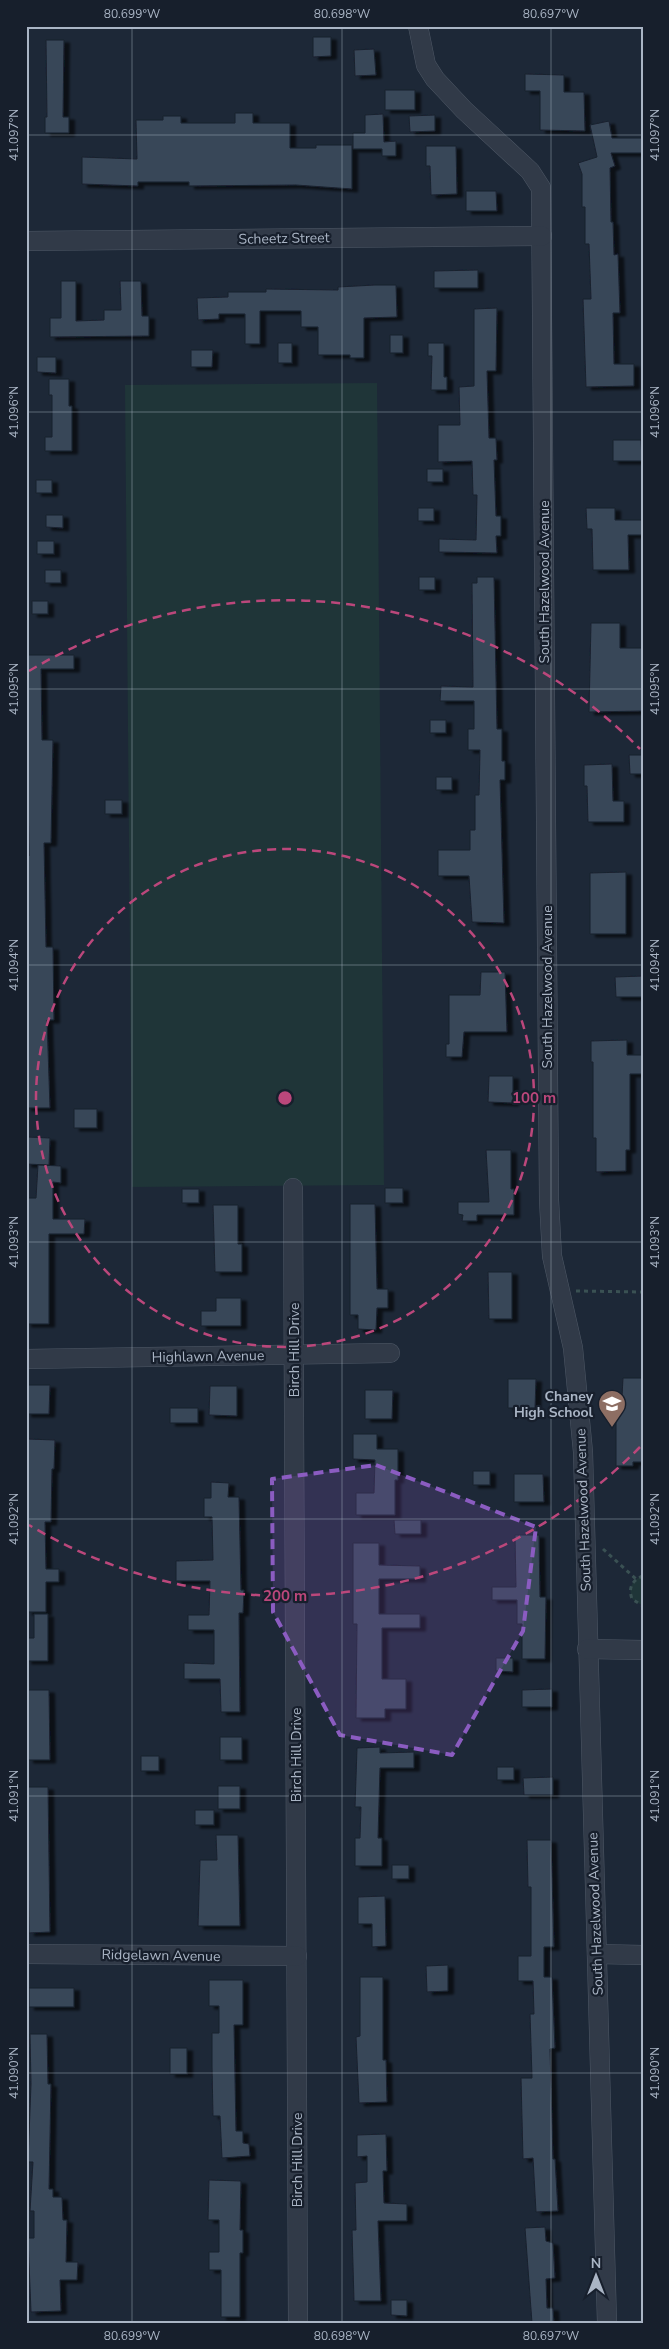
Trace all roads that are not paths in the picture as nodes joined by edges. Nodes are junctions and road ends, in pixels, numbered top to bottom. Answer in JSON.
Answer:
{"nodes":[{"id":1,"x":418,"y":26,"type":"edge"},
{"id":2,"x":542,"y":236,"type":"junction"},
{"id":3,"x":26,"y":241,"type":"edge"},
{"id":4,"x":293,"y":1188,"type":"dead end"},
{"id":5,"x":390,"y":1354,"type":"dead end"},
{"id":6,"x":295,"y":1355,"type":"junction"},
{"id":7,"x":26,"y":1359,"type":"edge"},
{"id":8,"x":587,"y":1649,"type":"junction"},
{"id":9,"x":643,"y":1650,"type":"edge"},
{"id":10,"x":26,"y":1954,"type":"edge"},
{"id":11,"x":597,"y":1954,"type":"junction"},
{"id":12,"x":643,"y":1955,"type":"edge"},
{"id":13,"x":297,"y":1956,"type":"junction"},
{"id":14,"x":298,"y":2323,"type":"edge"},
{"id":15,"x":607,"y":2323,"type":"edge"}],
"edges":[{"from":1,"to":2,"type":"street","name":"South Hazelwood Avenue"},
{"from":2,"to":3,"type":"street","name":"Scheetz Street"},
{"from":2,"to":8,"type":"street","name":"South Hazelwood Avenue"},
{"from":4,"to":6,"type":"street","name":"Birch Hill Drive"},
{"from":5,"to":6,"type":"street","name":"Highlawn Avenue"},
{"from":6,"to":7,"type":"street","name":"Highlawn Avenue"},
{"from":6,"to":13,"type":"street","name":"Birch Hill Drive"},
{"from":8,"to":9,"type":"street"},
{"from":8,"to":11,"type":"street","name":"South Hazelwood Avenue"},
{"from":10,"to":13,"type":"street","name":"Ridgelawn Avenue"},
{"from":11,"to":12,"type":"street"},
{"from":11,"to":15,"type":"street","name":"South Hazelwood Avenue"},
{"from":13,"to":14,"type":"street","name":"Birch Hill Drive"}]}
